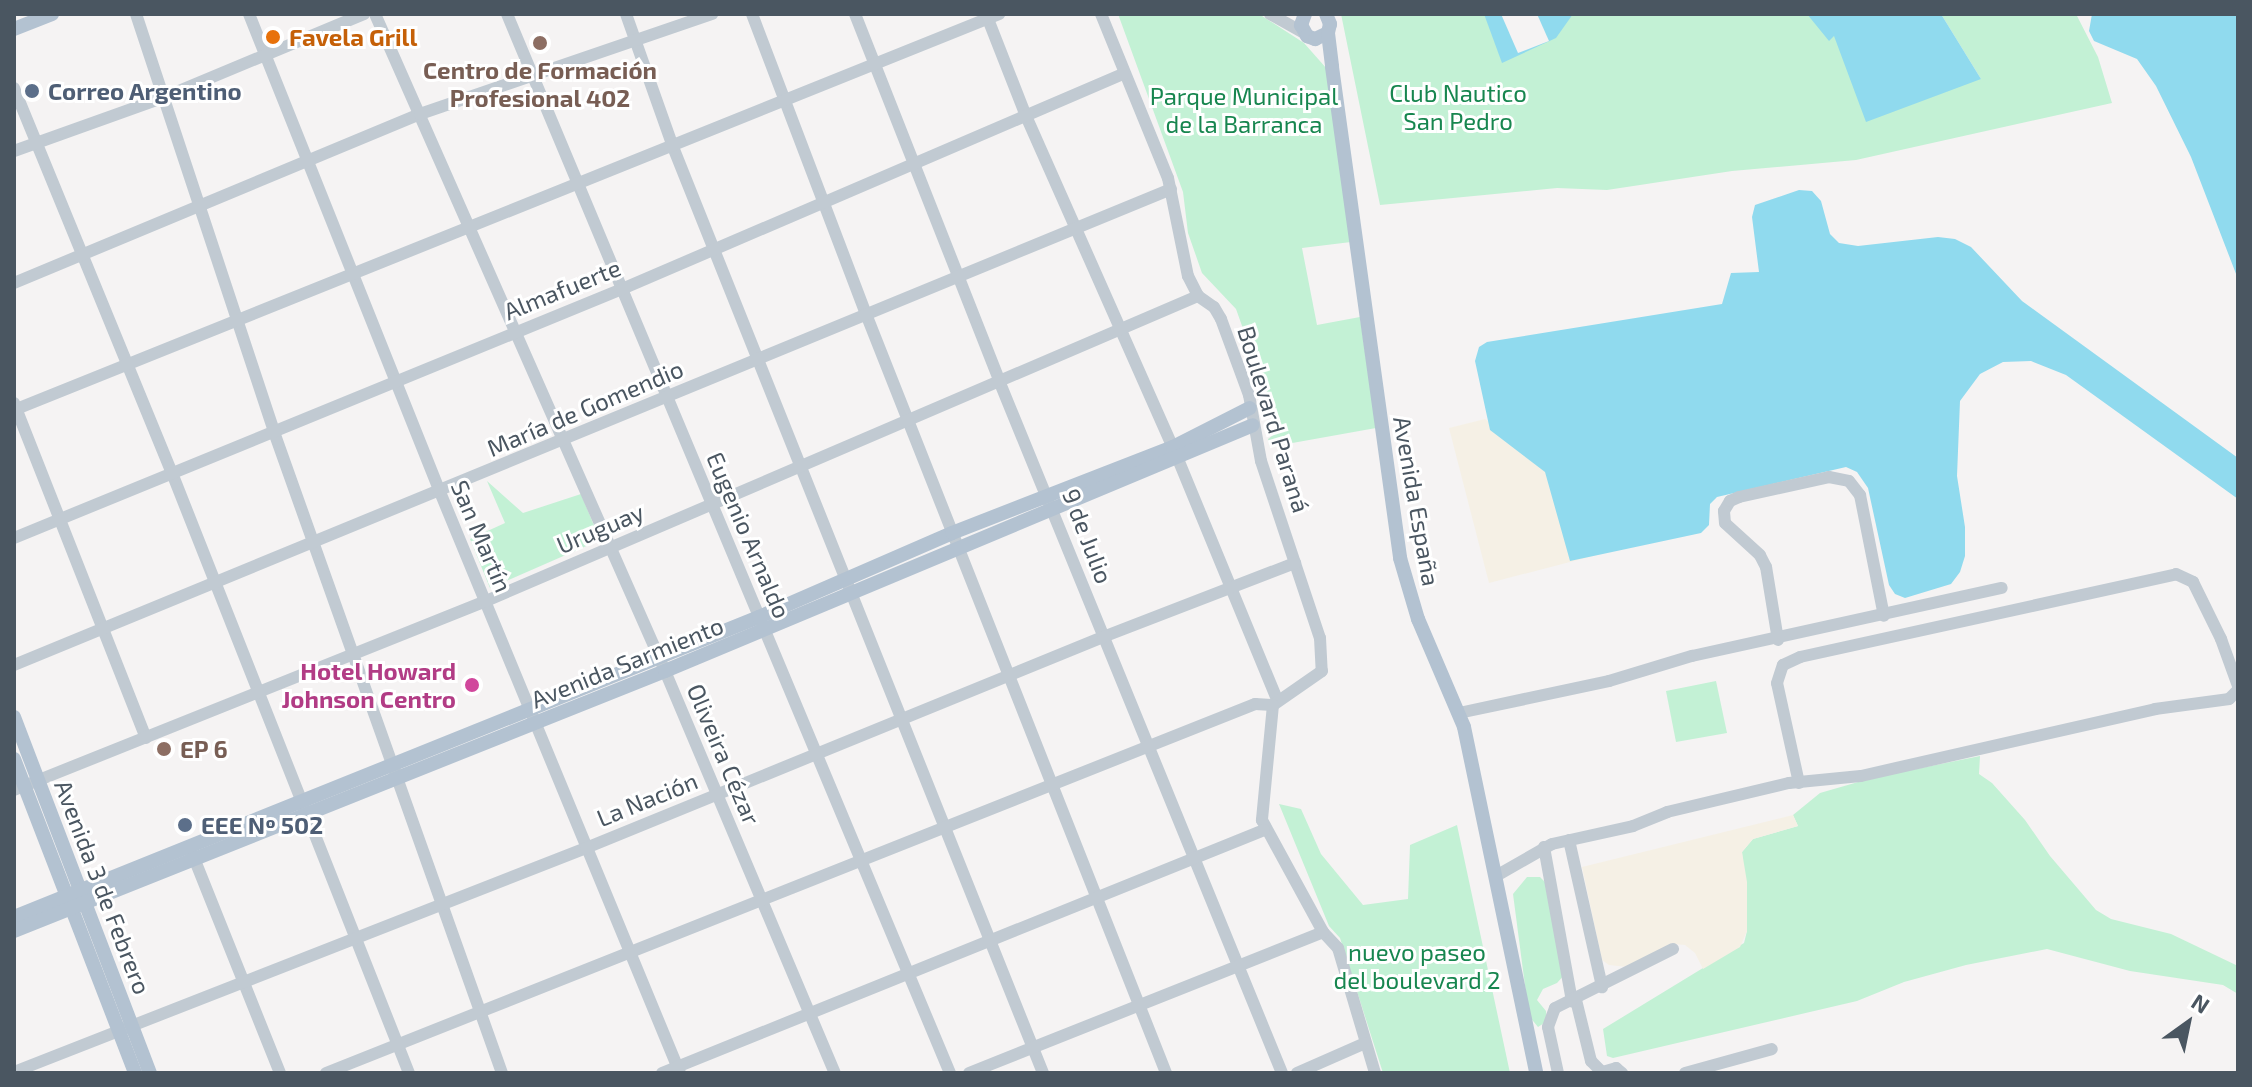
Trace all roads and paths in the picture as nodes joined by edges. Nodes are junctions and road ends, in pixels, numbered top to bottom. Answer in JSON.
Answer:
{"nodes":[{"id":1,"x":52,"y":14,"type":"edge"},
{"id":2,"x":136,"y":14,"type":"edge"},
{"id":3,"x":249,"y":14,"type":"edge"},
{"id":4,"x":364,"y":14,"type":"edge"},
{"id":5,"x":375,"y":14,"type":"edge"},
{"id":6,"x":507,"y":14,"type":"edge"},
{"id":7,"x":626,"y":14,"type":"edge"},
{"id":8,"x":712,"y":14,"type":"edge"},
{"id":9,"x":752,"y":14,"type":"edge"},
{"id":10,"x":855,"y":14,"type":"edge"},
{"id":11,"x":1101,"y":14,"type":"edge"},
{"id":12,"x":1326,"y":14,"type":"edge"},
{"id":13,"x":991,"y":15,"type":"edge"},
{"id":14,"x":1304,"y":15,"type":"edge"},
{"id":15,"x":1273,"y":16,"type":"edge"},
{"id":16,"x":14,"y":29,"type":"edge"},
{"id":17,"x":1315,"y":35,"type":"junction"},
{"id":18,"x":634,"y":39,"type":"junction"},
{"id":19,"x":265,"y":55,"type":"junction"},
{"id":20,"x":877,"y":64,"type":"junction"},
{"id":21,"x":532,"y":74,"type":"junction"},
{"id":22,"x":1123,"y":74,"type":"junction"},
{"id":23,"x":14,"y":88,"type":"edge"},
{"id":24,"x":162,"y":98,"type":"junction"},
{"id":25,"x":786,"y":100,"type":"junction"},
{"id":26,"x":420,"y":114,"type":"junction"},
{"id":27,"x":1026,"y":116,"type":"junction"},
{"id":28,"x":36,"y":142,"type":"junction"},
{"id":29,"x":673,"y":147,"type":"junction"},
{"id":30,"x":14,"y":151,"type":"edge"},
{"id":31,"x":306,"y":162,"type":"junction"},
{"id":32,"x":916,"y":163,"type":"junction"},
{"id":33,"x":579,"y":184,"type":"junction"},
{"id":34,"x":1171,"y":189,"type":"junction"},
{"id":35,"x":824,"y":202,"type":"junction"},
{"id":36,"x":200,"y":208,"type":"junction"},
{"id":37,"x":471,"y":227,"type":"junction"},
{"id":38,"x":1077,"y":227,"type":"junction"},
{"id":39,"x":715,"y":249,"type":"junction"},
{"id":40,"x":82,"y":257,"type":"junction"},
{"id":41,"x":351,"y":274,"type":"junction"},
{"id":42,"x":957,"y":277,"type":"junction"},
{"id":43,"x":14,"y":283,"type":"edge"},
{"id":44,"x":622,"y":289,"type":"junction"},
{"id":45,"x":1198,"y":296,"type":"junction"},
{"id":46,"x":866,"y":314,"type":"junction"},
{"id":47,"x":239,"y":321,"type":"junction"},
{"id":48,"x":1122,"y":330,"type":"junction"},
{"id":49,"x":516,"y":331,"type":"junction"},
{"id":50,"x":758,"y":359,"type":"junction"},
{"id":51,"x":126,"y":364,"type":"junction"},
{"id":52,"x":395,"y":382,"type":"junction"},
{"id":53,"x":1000,"y":383,"type":"junction"},
{"id":54,"x":668,"y":397,"type":"junction"},
{"id":55,"x":15,"y":408,"type":"edge"},
{"id":56,"x":1250,"y":408,"type":"junction"},
{"id":57,"x":908,"y":420,"type":"junction"},
{"id":58,"x":1253,"y":425,"type":"junction"},
{"id":59,"x":274,"y":432,"type":"junction"},
{"id":60,"x":563,"y":442,"type":"junction"},
{"id":61,"x":1176,"y":452,"type":"junction"},
{"id":62,"x":800,"y":466,"type":"junction"},
{"id":63,"x":172,"y":473,"type":"junction"},
{"id":64,"x":440,"y":492,"type":"junction"},
{"id":65,"x":1051,"y":501,"type":"junction"},
{"id":66,"x":712,"y":503,"type":"junction"},
{"id":67,"x":59,"y":520,"type":"junction"},
{"id":68,"x":14,"y":538,"type":"edge"},
{"id":69,"x":954,"y":540,"type":"junction"},
{"id":70,"x":316,"y":543,"type":"junction"},
{"id":71,"x":609,"y":549,"type":"junction"},
{"id":72,"x":1295,"y":563,"type":"junction"},
{"id":73,"x":216,"y":584,"type":"junction"},
{"id":74,"x":849,"y":585,"type":"junction"},
{"id":75,"x":1229,"y":587,"type":"junction"},
{"id":76,"x":2002,"y":588,"type":"dead end"},
{"id":77,"x":486,"y":601,"type":"junction"},
{"id":78,"x":1884,"y":616,"type":"junction"},
{"id":79,"x":762,"y":623,"type":"junction"},
{"id":80,"x":103,"y":629,"type":"junction"},
{"id":81,"x":1103,"y":637,"type":"junction"},
{"id":82,"x":1778,"y":640,"type":"junction"},
{"id":83,"x":353,"y":655,"type":"junction"},
{"id":84,"x":662,"y":664,"type":"junction"},
{"id":85,"x":14,"y":665,"type":"edge"},
{"id":86,"x":1011,"y":676,"type":"junction"},
{"id":87,"x":2238,"y":688,"type":"edge"},
{"id":88,"x":260,"y":693,"type":"junction"},
{"id":89,"x":1275,"y":702,"type":"junction"},
{"id":90,"x":1459,"y":713,"type":"junction"},
{"id":91,"x":533,"y":716,"type":"junction"},
{"id":92,"x":14,"y":717,"type":"edge"},
{"id":93,"x":900,"y":720,"type":"junction"},
{"id":94,"x":146,"y":738,"type":"junction"},
{"id":95,"x":1150,"y":748,"type":"junction"},
{"id":96,"x":816,"y":752,"type":"junction"},
{"id":97,"x":14,"y":759,"type":"edge"},
{"id":98,"x":395,"y":772,"type":"junction"},
{"id":99,"x":39,"y":780,"type":"junction"},
{"id":100,"x":1053,"y":783,"type":"junction"},
{"id":101,"x":1799,"y":783,"type":"junction"},
{"id":102,"x":19,"y":788,"type":"edge"},
{"id":103,"x":717,"y":794,"type":"junction"},
{"id":104,"x":306,"y":807,"type":"junction"},
{"id":105,"x":944,"y":829,"type":"junction"},
{"id":106,"x":1264,"y":830,"type":"junction"},
{"id":107,"x":1569,"y":840,"type":"junction"},
{"id":108,"x":1544,"y":847,"type":"junction"},
{"id":109,"x":586,"y":848,"type":"junction"},
{"id":110,"x":192,"y":852,"type":"junction"},
{"id":111,"x":1197,"y":858,"type":"junction"},
{"id":112,"x":862,"y":862,"type":"junction"},
{"id":113,"x":1496,"y":876,"type":"junction"},
{"id":114,"x":1097,"y":897,"type":"junction"},
{"id":115,"x":76,"y":899,"type":"junction"},
{"id":116,"x":761,"y":902,"type":"junction"},
{"id":117,"x":441,"y":905,"type":"junction"},
{"id":118,"x":14,"y":917,"type":"edge"},
{"id":119,"x":14,"y":931,"type":"edge"},
{"id":120,"x":1323,"y":932,"type":"junction"},
{"id":121,"x":356,"y":937,"type":"junction"},
{"id":122,"x":988,"y":941,"type":"junction"},
{"id":123,"x":1673,"y":949,"type":"dead end"},
{"id":124,"x":630,"y":953,"type":"junction"},
{"id":125,"x":1239,"y":965,"type":"junction"},
{"id":126,"x":909,"y":972,"type":"junction"},
{"id":127,"x":244,"y":981,"type":"junction"},
{"id":128,"x":1602,"y":987,"type":"junction"},
{"id":129,"x":1574,"y":1000,"type":"junction"},
{"id":130,"x":1139,"y":1005,"type":"junction"},
{"id":131,"x":809,"y":1013,"type":"junction"},
{"id":132,"x":480,"y":1014,"type":"junction"},
{"id":133,"x":124,"y":1027,"type":"junction"},
{"id":134,"x":1365,"y":1043,"type":"junction"},
{"id":135,"x":398,"y":1044,"type":"junction"},
{"id":136,"x":1032,"y":1048,"type":"junction"},
{"id":137,"x":1772,"y":1049,"type":"dead end"},
{"id":138,"x":679,"y":1070,"type":"edge"},
{"id":139,"x":14,"y":1072,"type":"edge"},
{"id":140,"x":1600,"y":1072,"type":"edge"},
{"id":141,"x":135,"y":1073,"type":"edge"},
{"id":142,"x":150,"y":1073,"type":"edge"},
{"id":143,"x":280,"y":1073,"type":"edge"},
{"id":144,"x":326,"y":1073,"type":"edge"},
{"id":145,"x":409,"y":1073,"type":"edge"},
{"id":146,"x":502,"y":1073,"type":"edge"},
{"id":147,"x":662,"y":1073,"type":"edge"},
{"id":148,"x":835,"y":1073,"type":"edge"},
{"id":149,"x":950,"y":1073,"type":"edge"},
{"id":150,"x":969,"y":1073,"type":"edge"},
{"id":151,"x":1043,"y":1073,"type":"edge"},
{"id":152,"x":1166,"y":1073,"type":"edge"},
{"id":153,"x":1282,"y":1073,"type":"edge"},
{"id":154,"x":1297,"y":1073,"type":"edge"},
{"id":155,"x":1375,"y":1073,"type":"edge"},
{"id":156,"x":1536,"y":1073,"type":"edge"},
{"id":157,"x":1558,"y":1073,"type":"edge"},
{"id":158,"x":1622,"y":1073,"type":"edge"},
{"id":159,"x":1685,"y":1073,"type":"edge"}],
"edges":[{"from":1,"to":16,"type":"main road"},
{"from":2,"to":24,"type":"street"},
{"from":3,"to":19,"type":"street","name":"San Martín"},
{"from":4,"to":19,"type":"street"},
{"from":5,"to":26,"type":"street","name":"Oliveira Cézar"},
{"from":6,"to":21,"type":"street","name":"Eugenio Arnaldo"},
{"from":7,"to":18,"type":"street"},
{"from":8,"to":18,"type":"street"},
{"from":9,"to":25,"type":"street"},
{"from":10,"to":20,"type":"street","name":"9 de Julio"},
{"from":11,"to":22,"type":"street","name":"Boulevard Paraná"},
{"from":12,"to":17,"type":"main road","name":"Avenida España"},
{"from":13,"to":20,"type":"street"},
{"from":13,"to":27,"type":"street"},
{"from":14,"to":15,"type":"street"},
{"from":14,"to":17,"type":"main road","name":"Avenida España"},
{"from":15,"to":17,"type":"street"},
{"from":17,"to":90,"type":"main road","name":"Avenida España"},
{"from":18,"to":21,"type":"street"},
{"from":18,"to":29,"type":"street"},
{"from":19,"to":24,"type":"street"},
{"from":19,"to":31,"type":"street","name":"San Martín"},
{"from":20,"to":25,"type":"street"},
{"from":20,"to":32,"type":"street","name":"9 de Julio"},
{"from":21,"to":26,"type":"street"},
{"from":21,"to":33,"type":"street","name":"Eugenio Arnaldo"},
{"from":22,"to":27,"type":"street","name":"Almafuerte"},
{"from":22,"to":34,"type":"street","name":"Boulevard Paraná"},
{"from":23,"to":28,"type":"street"},
{"from":24,"to":28,"type":"street"},
{"from":24,"to":36,"type":"street"},
{"from":25,"to":29,"type":"street"},
{"from":25,"to":35,"type":"street"},
{"from":26,"to":31,"type":"street"},
{"from":26,"to":37,"type":"street","name":"Oliveira Cézar"},
{"from":27,"to":32,"type":"street","name":"Almafuerte"},
{"from":27,"to":38,"type":"street"},
{"from":28,"to":30,"type":"street"},
{"from":28,"to":40,"type":"street"},
{"from":29,"to":33,"type":"street"},
{"from":29,"to":39,"type":"street"},
{"from":31,"to":36,"type":"street"},
{"from":31,"to":41,"type":"street","name":"San Martín"},
{"from":32,"to":35,"type":"street","name":"Almafuerte"},
{"from":32,"to":42,"type":"street","name":"9 de Julio"},
{"from":33,"to":37,"type":"street"},
{"from":33,"to":44,"type":"street","name":"Eugenio Arnaldo"},
{"from":34,"to":38,"type":"street","name":"María de Gomendio"},
{"from":34,"to":45,"type":"street","name":"Boulevard Paraná"},
{"from":35,"to":39,"type":"street","name":"Almafuerte"},
{"from":35,"to":46,"type":"street"},
{"from":36,"to":40,"type":"street"},
{"from":36,"to":47,"type":"street"},
{"from":37,"to":41,"type":"street"},
{"from":37,"to":49,"type":"street","name":"Oliveira Cézar"},
{"from":38,"to":42,"type":"street","name":"María de Gomendio"},
{"from":38,"to":48,"type":"street"},
{"from":39,"to":44,"type":"street","name":"Almafuerte"},
{"from":39,"to":50,"type":"street"},
{"from":40,"to":43,"type":"street"},
{"from":40,"to":51,"type":"street"},
{"from":41,"to":47,"type":"street"},
{"from":41,"to":52,"type":"street","name":"San Martín"},
{"from":42,"to":46,"type":"street","name":"María de Gomendio"},
{"from":42,"to":53,"type":"street","name":"9 de Julio"},
{"from":44,"to":49,"type":"street","name":"Almafuerte"},
{"from":44,"to":54,"type":"street","name":"Eugenio Arnaldo"},
{"from":45,"to":48,"type":"street","name":"Uruguay"},
{"from":45,"to":56,"type":"street","name":"Boulevard Paraná"},
{"from":46,"to":50,"type":"street","name":"María de Gomendio"},
{"from":46,"to":57,"type":"street"},
{"from":47,"to":51,"type":"street"},
{"from":47,"to":59,"type":"street"},
{"from":48,"to":53,"type":"street","name":"Uruguay"},
{"from":48,"to":61,"type":"street"},
{"from":49,"to":52,"type":"street","name":"Almafuerte"},
{"from":49,"to":60,"type":"street","name":"Oliveira Cézar"},
{"from":50,"to":54,"type":"street","name":"María de Gomendio"},
{"from":50,"to":62,"type":"street"},
{"from":51,"to":55,"type":"street"},
{"from":51,"to":63,"type":"street"},
{"from":52,"to":59,"type":"street","name":"Almafuerte"},
{"from":52,"to":64,"type":"street","name":"San Martín"},
{"from":53,"to":57,"type":"street","name":"Uruguay"},
{"from":53,"to":65,"type":"street","name":"9 de Julio"},
{"from":54,"to":60,"type":"street","name":"María de Gomendio"},
{"from":54,"to":66,"type":"street","name":"Eugenio Arnaldo"},
{"from":55,"to":67,"type":"street"},
{"from":56,"to":58,"type":"street","name":"Boulevard Paraná"},
{"from":56,"to":61,"type":"main road","name":"Avenida Sarmiento"},
{"from":57,"to":62,"type":"street","name":"Uruguay"},
{"from":57,"to":69,"type":"street"},
{"from":58,"to":61,"type":"main road","name":"Avenida Sarmiento"},
{"from":58,"to":72,"type":"street","name":"Boulevard Paraná"},
{"from":59,"to":63,"type":"street","name":"Almafuerte"},
{"from":59,"to":70,"type":"street"},
{"from":60,"to":64,"type":"street","name":"María de Gomendio"},
{"from":60,"to":71,"type":"street","name":"Oliveira Cézar"},
{"from":61,"to":65,"type":"main road","name":"Avenida Sarmiento"},
{"from":61,"to":75,"type":"street"},
{"from":62,"to":66,"type":"street","name":"Uruguay"},
{"from":62,"to":74,"type":"street"},
{"from":63,"to":67,"type":"street","name":"Almafuerte"},
{"from":63,"to":73,"type":"street"},
{"from":64,"to":70,"type":"street","name":"María de Gomendio"},
{"from":64,"to":77,"type":"street","name":"San Martín"},
{"from":65,"to":69,"type":"main road","name":"Avenida Sarmiento"},
{"from":65,"to":81,"type":"street","name":"9 de Julio"},
{"from":66,"to":71,"type":"street","name":"Uruguay"},
{"from":66,"to":79,"type":"street","name":"Eugenio Arnaldo"},
{"from":67,"to":68,"type":"street","name":"Almafuerte"},
{"from":67,"to":80,"type":"street"},
{"from":69,"to":74,"type":"main road","name":"Avenida Sarmiento"},
{"from":69,"to":86,"type":"street"},
{"from":70,"to":73,"type":"street","name":"María de Gomendio"},
{"from":70,"to":83,"type":"street"},
{"from":71,"to":77,"type":"street","name":"Uruguay"},
{"from":71,"to":84,"type":"street","name":"Oliveira Cézar"},
{"from":72,"to":75,"type":"street","name":"La Nación"},
{"from":72,"to":89,"type":"street","name":"Boulevard Paraná"},
{"from":73,"to":80,"type":"street","name":"María de Gomendio"},
{"from":73,"to":88,"type":"street"},
{"from":74,"to":79,"type":"main road","name":"Avenida Sarmiento"},
{"from":74,"to":93,"type":"street"},
{"from":75,"to":81,"type":"street","name":"La Nación"},
{"from":75,"to":89,"type":"street"},
{"from":76,"to":78,"type":"street"},
{"from":77,"to":83,"type":"street","name":"Uruguay"},
{"from":77,"to":91,"type":"street","name":"San Martín"},
{"from":78,"to":82,"type":"street"},
{"from":78,"to":82,"type":"street"},
{"from":79,"to":84,"type":"main road","name":"Avenida Sarmiento"},
{"from":79,"to":96,"type":"street","name":"Eugenio Arnaldo"},
{"from":80,"to":85,"type":"street","name":"María de Gomendio"},
{"from":80,"to":94,"type":"street"},
{"from":81,"to":86,"type":"street","name":"La Nación"},
{"from":81,"to":95,"type":"street","name":"9 de Julio"},
{"from":82,"to":90,"type":"street"},
{"from":83,"to":88,"type":"street","name":"Uruguay"},
{"from":83,"to":98,"type":"street"},
{"from":84,"to":91,"type":"main road","name":"Avenida Sarmiento"},
{"from":84,"to":103,"type":"street","name":"Oliveira Cézar"},
{"from":86,"to":93,"type":"street","name":"La Nación"},
{"from":86,"to":100,"type":"street"},
{"from":87,"to":101,"type":"street"},
{"from":87,"to":101,"type":"street"},
{"from":88,"to":94,"type":"street","name":"Uruguay"},
{"from":88,"to":104,"type":"street"},
{"from":89,"to":95,"type":"street","name":"Boulevard Paraná"},
{"from":89,"to":106,"type":"street"},
{"from":90,"to":113,"type":"main road","name":"Avenida España"},
{"from":91,"to":98,"type":"main road","name":"Avenida Sarmiento"},
{"from":91,"to":109,"type":"street","name":"San Martín"},
{"from":92,"to":99,"type":"main road","name":"Avenida 3 de Febrero"},
{"from":93,"to":96,"type":"street","name":"La Nación"},
{"from":93,"to":105,"type":"street"},
{"from":94,"to":99,"type":"street","name":"Uruguay"},
{"from":95,"to":100,"type":"street","name":"Boulevard Paraná"},
{"from":95,"to":111,"type":"street","name":"9 de Julio"},
{"from":96,"to":103,"type":"street","name":"La Nación"},
{"from":96,"to":112,"type":"street","name":"Eugenio Arnaldo"},
{"from":97,"to":102,"type":"main road","name":"Avenida 3 de Febrero"},
{"from":98,"to":104,"type":"main road","name":"Avenida Sarmiento"},
{"from":98,"to":117,"type":"street"},
{"from":99,"to":102,"type":"street","name":"Uruguay"},
{"from":99,"to":115,"type":"main road","name":"Avenida 3 de Febrero"},
{"from":100,"to":105,"type":"street","name":"Boulevard Paraná"},
{"from":100,"to":114,"type":"street"},
{"from":101,"to":107,"type":"street"},
{"from":102,"to":115,"type":"main road","name":"Avenida 3 de Febrero"},
{"from":103,"to":109,"type":"street","name":"La Nación"},
{"from":103,"to":116,"type":"street","name":"Oliveira Cézar"},
{"from":104,"to":110,"type":"main road","name":"Avenida Sarmiento"},
{"from":104,"to":121,"type":"street"},
{"from":105,"to":112,"type":"street","name":"Boulevard Paraná"},
{"from":105,"to":122,"type":"street"},
{"from":106,"to":111,"type":"street"},
{"from":106,"to":120,"type":"street"},
{"from":107,"to":108,"type":"street"},
{"from":107,"to":128,"type":"street"},
{"from":108,"to":113,"type":"street"},
{"from":108,"to":129,"type":"street"},
{"from":109,"to":117,"type":"street","name":"La Nación"},
{"from":109,"to":124,"type":"street","name":"San Martín"},
{"from":110,"to":115,"type":"main road","name":"Avenida Sarmiento"},
{"from":110,"to":127,"type":"street"},
{"from":111,"to":114,"type":"street"},
{"from":111,"to":125,"type":"street","name":"9 de Julio"},
{"from":112,"to":116,"type":"street","name":"Boulevard Paraná"},
{"from":112,"to":126,"type":"street","name":"Eugenio Arnaldo"},
{"from":113,"to":156,"type":"main road","name":"Avenida España"},
{"from":114,"to":122,"type":"street"},
{"from":114,"to":130,"type":"street"},
{"from":115,"to":118,"type":"main road","name":"Avenida Sarmiento"},
{"from":115,"to":119,"type":"main road","name":"Avenida Sarmiento"},
{"from":115,"to":133,"type":"main road","name":"Avenida 3 de Febrero"},
{"from":116,"to":124,"type":"street","name":"Boulevard Paraná"},
{"from":116,"to":131,"type":"street","name":"Oliveira Cézar"},
{"from":117,"to":121,"type":"street","name":"La Nación"},
{"from":117,"to":132,"type":"street"},
{"from":120,"to":125,"type":"street"},
{"from":120,"to":134,"type":"street"},
{"from":121,"to":127,"type":"street","name":"La Nación"},
{"from":121,"to":135,"type":"street"},
{"from":122,"to":126,"type":"street"},
{"from":122,"to":136,"type":"street"},
{"from":123,"to":128,"type":"street"},
{"from":124,"to":132,"type":"street","name":"Boulevard Paraná"},
{"from":124,"to":138,"type":"street","name":"San Martín"},
{"from":125,"to":130,"type":"street"},
{"from":125,"to":153,"type":"street","name":"9 de Julio"},
{"from":126,"to":131,"type":"street"},
{"from":126,"to":149,"type":"street","name":"Eugenio Arnaldo"},
{"from":127,"to":133,"type":"street","name":"La Nación"},
{"from":127,"to":143,"type":"street"},
{"from":128,"to":129,"type":"street"},
{"from":129,"to":140,"type":"street"},
{"from":129,"to":157,"type":"street"},
{"from":130,"to":136,"type":"street"},
{"from":130,"to":152,"type":"street"},
{"from":131,"to":138,"type":"street"},
{"from":131,"to":148,"type":"street","name":"Oliveira Cézar"},
{"from":132,"to":135,"type":"street","name":"Boulevard Paraná"},
{"from":132,"to":146,"type":"street"},
{"from":133,"to":139,"type":"street","name":"La Nación"},
{"from":133,"to":141,"type":"main road","name":"Avenida 3 de Febrero"},
{"from":133,"to":142,"type":"main road","name":"Avenida 3 de Febrero"},
{"from":134,"to":154,"type":"street"},
{"from":134,"to":155,"type":"street"},
{"from":135,"to":144,"type":"street","name":"Boulevard Paraná"},
{"from":135,"to":145,"type":"street"},
{"from":136,"to":150,"type":"street"},
{"from":136,"to":151,"type":"street"},
{"from":137,"to":159,"type":"street"},
{"from":138,"to":147,"type":"street"},
{"from":140,"to":158,"type":"street"}]}
